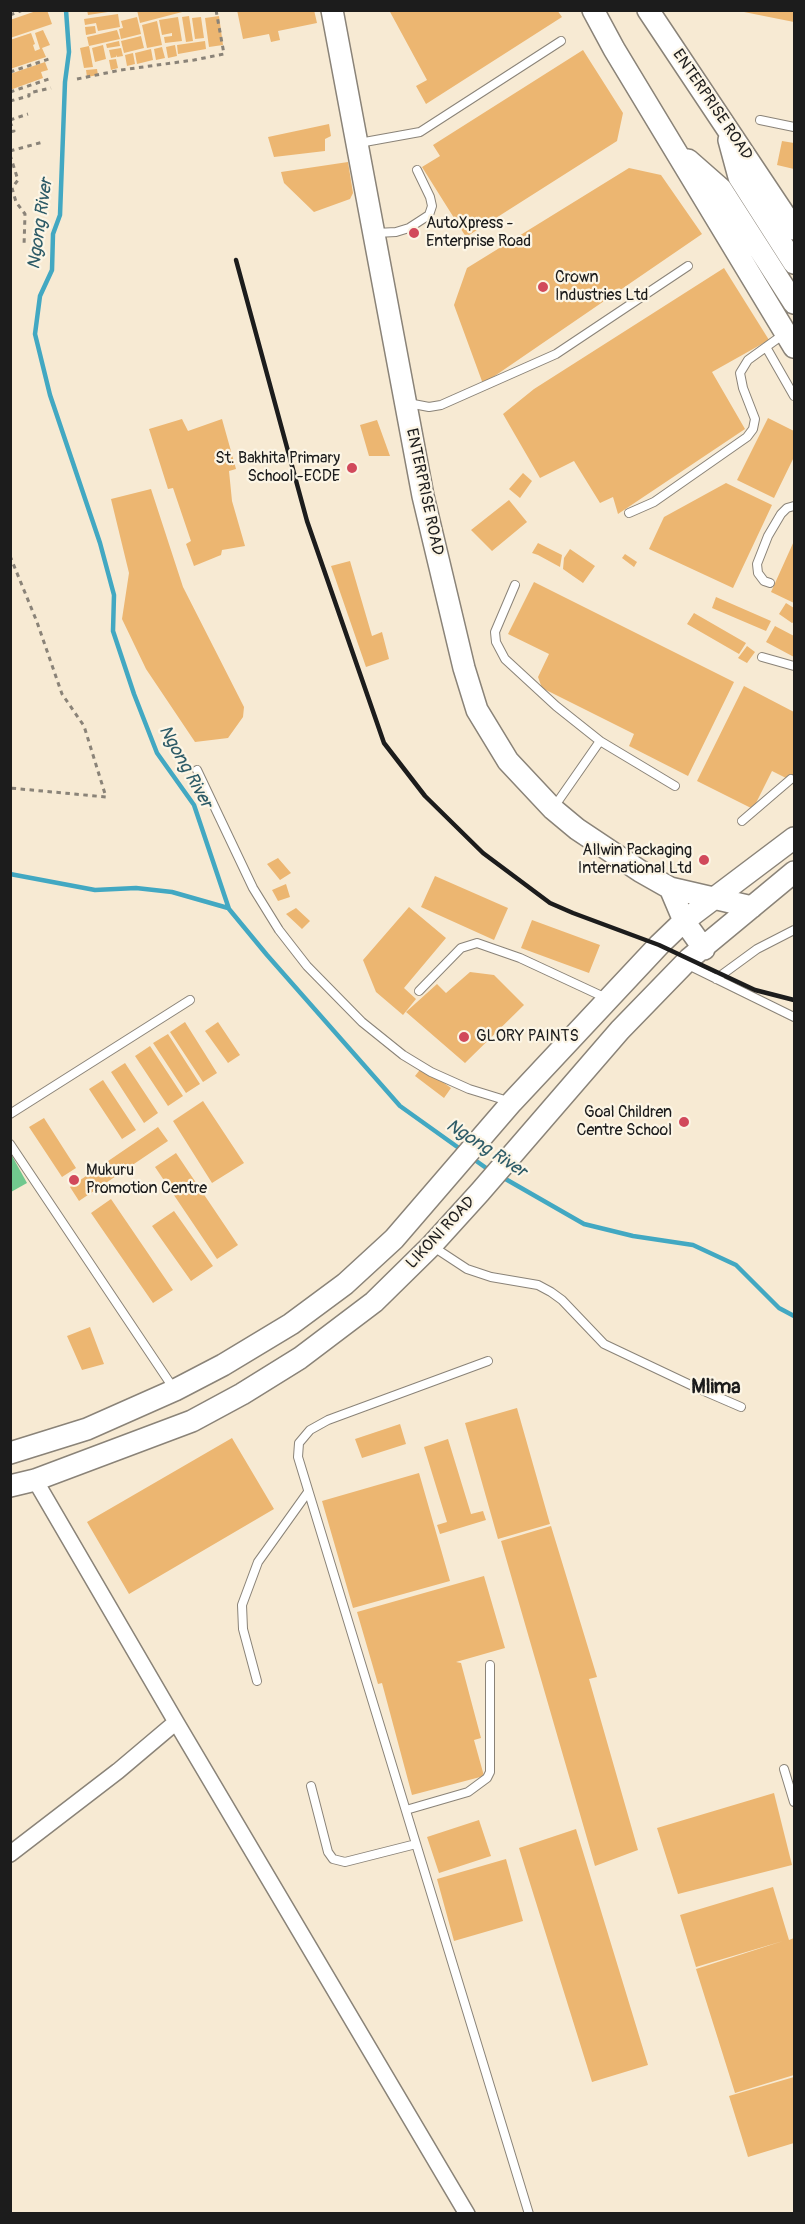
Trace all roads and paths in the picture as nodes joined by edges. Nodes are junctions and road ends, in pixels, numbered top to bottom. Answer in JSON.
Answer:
{"nodes":[{"id":1,"x":23,"y":10,"type":"edge"},
{"id":2,"x":216,"y":10,"type":"edge"},
{"id":3,"x":332,"y":10,"type":"edge"},
{"id":4,"x":593,"y":10,"type":"edge"},
{"id":5,"x":648,"y":10,"type":"edge"},
{"id":6,"x":10,"y":15,"type":"edge"},
{"id":7,"x":561,"y":41,"type":"dead end"},
{"id":8,"x":49,"y":59,"type":"dead end"},
{"id":9,"x":10,"y":72,"type":"edge"},
{"id":10,"x":49,"y":79,"type":"dead end"},
{"id":11,"x":77,"y":79,"type":"dead end"},
{"id":12,"x":51,"y":87,"type":"dead end"},
{"id":13,"x":10,"y":92,"type":"edge"},
{"id":14,"x":10,"y":101,"type":"edge"},
{"id":15,"x":28,"y":114,"type":"dead end"},
{"id":16,"x":760,"y":120,"type":"dead end"},
{"id":17,"x":10,"y":121,"type":"edge"},
{"id":18,"x":795,"y":127,"type":"edge"},
{"id":19,"x":728,"y":128,"type":"junction"},
{"id":20,"x":10,"y":132,"type":"edge"},
{"id":21,"x":43,"y":142,"type":"dead end"},
{"id":22,"x":357,"y":144,"type":"junction"},
{"id":23,"x":677,"y":152,"type":"junction"},
{"id":24,"x":10,"y":153,"type":"edge"},
{"id":25,"x":13,"y":170,"type":"edge"},
{"id":26,"x":417,"y":170,"type":"dead end"},
{"id":27,"x":795,"y":229,"type":"edge"},
{"id":28,"x":374,"y":233,"type":"junction"},
{"id":29,"x":24,"y":246,"type":"dead end"},
{"id":30,"x":795,"y":263,"type":"edge"},
{"id":31,"x":688,"y":266,"type":"dead end"},
{"id":32,"x":795,"y":303,"type":"edge"},
{"id":33,"x":790,"y":340,"type":"edge"},
{"id":34,"x":766,"y":347,"type":"junction"},
{"id":35,"x":795,"y":396,"type":"edge"},
{"id":36,"x":406,"y":402,"type":"junction"},
{"id":37,"x":795,"y":506,"type":"edge"},
{"id":38,"x":629,"y":513,"type":"dead end"},
{"id":39,"x":10,"y":556,"type":"edge"},
{"id":40,"x":770,"y":583,"type":"dead end"},
{"id":41,"x":515,"y":585,"type":"dead end"},
{"id":42,"x":762,"y":657,"type":"dead end"},
{"id":43,"x":795,"y":666,"type":"edge"},
{"id":44,"x":600,"y":741,"type":"junction"},
{"id":45,"x":196,"y":770,"type":"dead end"},
{"id":46,"x":791,"y":779,"type":"dead end"},
{"id":47,"x":675,"y":786,"type":"dead end"},
{"id":48,"x":10,"y":788,"type":"edge"},
{"id":49,"x":553,"y":809,"type":"junction"},
{"id":50,"x":741,"y":821,"type":"dead end"},
{"id":51,"x":795,"y":838,"type":"edge"},
{"id":52,"x":795,"y":872,"type":"edge"},
{"id":53,"x":670,"y":888,"type":"junction"},
{"id":54,"x":713,"y":899,"type":"junction"},
{"id":55,"x":752,"y":907,"type":"junction"},
{"id":56,"x":684,"y":921,"type":"junction"},
{"id":57,"x":795,"y":930,"type":"edge"},
{"id":58,"x":704,"y":949,"type":"junction"},
{"id":59,"x":686,"y":964,"type":"junction"},
{"id":60,"x":716,"y":979,"type":"junction"},
{"id":61,"x":419,"y":991,"type":"dead end"},
{"id":62,"x":607,"y":999,"type":"junction"},
{"id":63,"x":190,"y":1000,"type":"dead end"},
{"id":64,"x":795,"y":1017,"type":"edge"},
{"id":65,"x":505,"y":1110,"type":"junction"},
{"id":66,"x":10,"y":1114,"type":"edge"},
{"id":67,"x":10,"y":1144,"type":"edge"},
{"id":68,"x":431,"y":1246,"type":"junction"},
{"id":69,"x":488,"y":1361,"type":"dead end"},
{"id":70,"x":175,"y":1390,"type":"junction"},
{"id":71,"x":741,"y":1407,"type":"dead end"},
{"id":72,"x":10,"y":1453,"type":"edge"},
{"id":73,"x":36,"y":1480,"type":"junction"},
{"id":74,"x":10,"y":1486,"type":"edge"},
{"id":75,"x":308,"y":1492,"type":"junction"},
{"id":76,"x":490,"y":1665,"type":"dead end"},
{"id":77,"x":257,"y":1681,"type":"dead end"},
{"id":78,"x":176,"y":1722,"type":"junction"},
{"id":79,"x":784,"y":1769,"type":"dead end"},
{"id":80,"x":311,"y":1786,"type":"dead end"},
{"id":81,"x":795,"y":1802,"type":"edge"},
{"id":82,"x":406,"y":1810,"type":"junction"},
{"id":83,"x":416,"y":1844,"type":"junction"},
{"id":84,"x":10,"y":1854,"type":"edge"},
{"id":85,"x":467,"y":2214,"type":"edge"},
{"id":86,"x":529,"y":2214,"type":"edge"}],
"edges":[{"from":1,"to":6,"type":"path"},
{"from":2,"to":11,"type":"path"},
{"from":3,"to":22,"type":"main road","name":"ENTERPRISE ROAD"},
{"from":4,"to":23,"type":"main road"},
{"from":5,"to":19,"type":"main road","name":"ENTERPRISE ROAD"},
{"from":7,"to":22,"type":"lane"},
{"from":8,"to":9,"type":"path"},
{"from":10,"to":13,"type":"path"},
{"from":12,"to":14,"type":"path"},
{"from":15,"to":17,"type":"path"},
{"from":16,"to":18,"type":"lane"},
{"from":17,"to":20,"type":"path"},
{"from":19,"to":27,"type":"main road","name":"ENTERPRISE ROAD"},
{"from":19,"to":30,"type":"main road"},
{"from":21,"to":24,"type":"path"},
{"from":22,"to":28,"type":"main road","name":"ENTERPRISE ROAD"},
{"from":23,"to":32,"type":"main road"},
{"from":23,"to":33,"type":"main road"},
{"from":24,"to":25,"type":"path"},
{"from":25,"to":29,"type":"path"},
{"from":26,"to":28,"type":"lane"},
{"from":28,"to":36,"type":"main road","name":"ENTERPRISE ROAD"},
{"from":31,"to":36,"type":"lane"},
{"from":33,"to":34,"type":"lane"},
{"from":34,"to":35,"type":"lane"},
{"from":34,"to":38,"type":"lane"},
{"from":36,"to":49,"type":"main road","name":"ENTERPRISE ROAD"},
{"from":37,"to":40,"type":"lane"},
{"from":39,"to":48,"type":"path"},
{"from":41,"to":44,"type":"lane"},
{"from":42,"to":43,"type":"lane"},
{"from":44,"to":47,"type":"lane"},
{"from":44,"to":49,"type":"lane"},
{"from":45,"to":65,"type":"lane"},
{"from":46,"to":50,"type":"lane"},
{"from":49,"to":53,"type":"main road","name":"ENTERPRISE ROAD"},
{"from":51,"to":54,"type":"main road","name":"LIKONI ROAD"},
{"from":52,"to":55,"type":"main road","name":"LIKONI ROAD"},
{"from":53,"to":54,"type":"main road","name":"ENTERPRISE ROAD"},
{"from":53,"to":56,"type":"main road"},
{"from":54,"to":55,"type":"main road","name":"ENTERPRISE ROAD"},
{"from":54,"to":56,"type":"main road","name":"LIKONI ROAD"},
{"from":55,"to":58,"type":"main road","name":"LIKONI ROAD"},
{"from":56,"to":58,"type":"main road"},
{"from":56,"to":62,"type":"main road","name":"LIKONI ROAD"},
{"from":57,"to":60,"type":"lane"},
{"from":58,"to":59,"type":"main road","name":"LIKONI ROAD"},
{"from":59,"to":60,"type":"lane"},
{"from":59,"to":68,"type":"main road","name":"LIKONI ROAD"},
{"from":60,"to":64,"type":"lane"},
{"from":61,"to":62,"type":"lane"},
{"from":62,"to":65,"type":"main road","name":"LIKONI ROAD"},
{"from":63,"to":66,"type":"lane"},
{"from":65,"to":70,"type":"main road","name":"LIKONI ROAD"},
{"from":67,"to":70,"type":"lane"},
{"from":68,"to":71,"type":"lane"},
{"from":68,"to":73,"type":"main road","name":"LIKONI ROAD"},
{"from":69,"to":75,"type":"lane"},
{"from":70,"to":72,"type":"main road","name":"LIKONI ROAD"},
{"from":73,"to":74,"type":"main road","name":"LIKONI ROAD"},
{"from":73,"to":78,"type":"street"},
{"from":75,"to":77,"type":"lane"},
{"from":75,"to":82,"type":"lane"},
{"from":76,"to":82,"type":"lane"},
{"from":78,"to":84,"type":"street"},
{"from":78,"to":85,"type":"street"},
{"from":79,"to":81,"type":"lane"},
{"from":80,"to":83,"type":"lane"},
{"from":82,"to":83,"type":"lane"},
{"from":83,"to":86,"type":"lane"}]}
